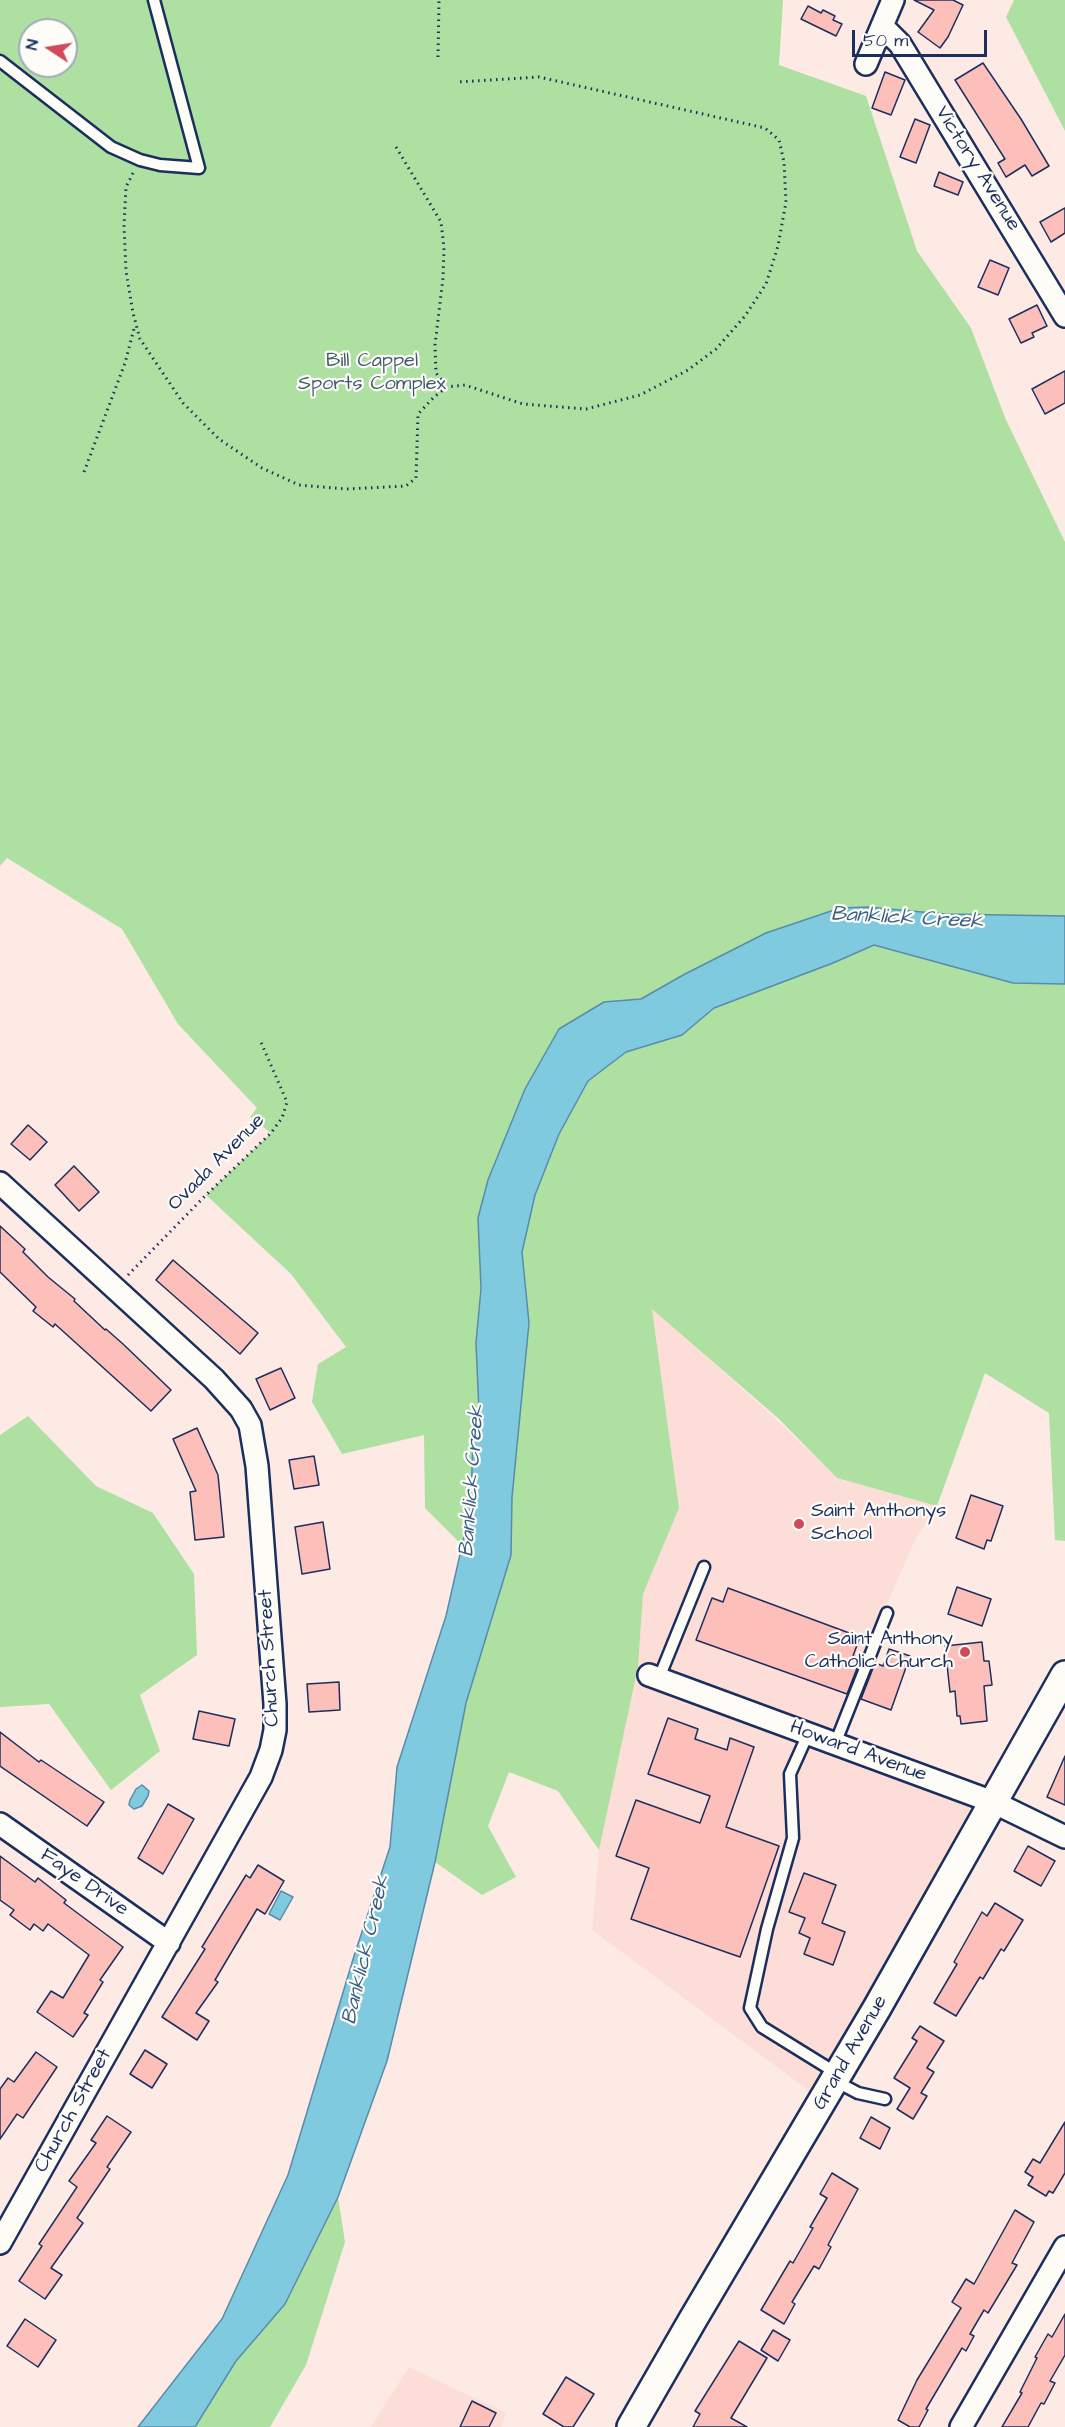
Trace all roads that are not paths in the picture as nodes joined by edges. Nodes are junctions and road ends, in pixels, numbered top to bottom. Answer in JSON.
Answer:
{"nodes":[{"id":1,"x":154,"y":0,"type":"edge"},
{"id":2,"x":893,"y":0,"type":"edge"},
{"id":3,"x":882,"y":26,"type":"junction"},
{"id":4,"x":0,"y":61,"type":"edge"},
{"id":5,"x":866,"y":64,"type":"dead end"},
{"id":6,"x":1065,"y":316,"type":"edge"},
{"id":7,"x":0,"y":1183,"type":"edge"},
{"id":8,"x":704,"y":1567,"type":"dead end"},
{"id":9,"x":887,"y":1613,"type":"dead end"},
{"id":10,"x":1065,"y":1675,"type":"edge"},
{"id":11,"x":654,"y":1676,"type":"joint"},
{"id":12,"x":807,"y":1734,"type":"junction"},
{"id":13,"x":835,"y":1744,"type":"junction"},
{"id":14,"x":993,"y":1802,"type":"junction"},
{"id":15,"x":0,"y":1824,"type":"edge"},
{"id":16,"x":1065,"y":1836,"type":"edge"},
{"id":17,"x":168,"y":1943,"type":"junction"},
{"id":18,"x":837,"y":2078,"type":"junction"},
{"id":19,"x":885,"y":2099,"type":"dead end"},
{"id":20,"x":0,"y":2242,"type":"edge"},
{"id":21,"x":1065,"y":2247,"type":"edge"},
{"id":22,"x":631,"y":2427,"type":"edge"},
{"id":23,"x":961,"y":2427,"type":"edge"}],
"edges":[{"from":1,"to":4,"type":"lane"},
{"from":2,"to":3,"type":"street"},
{"from":3,"to":5,"type":"street"},
{"from":3,"to":6,"type":"street","name":"Victory Avenue"},
{"from":7,"to":17,"type":"street","name":"Church Street"},
{"from":8,"to":11,"type":"lane"},
{"from":9,"to":13,"type":"lane"},
{"from":10,"to":14,"type":"street","name":"Grand Avenue"},
{"from":11,"to":12,"type":"street","name":"Howard Avenue"},
{"from":12,"to":13,"type":"street","name":"Howard Avenue"},
{"from":12,"to":18,"type":"lane"},
{"from":13,"to":14,"type":"street","name":"Howard Avenue"},
{"from":14,"to":16,"type":"street","name":"Howard Avenue"},
{"from":14,"to":18,"type":"street","name":"Grand Avenue"},
{"from":15,"to":17,"type":"street","name":"Faye Drive"},
{"from":17,"to":20,"type":"street","name":"Church Street"},
{"from":18,"to":19,"type":"lane"},
{"from":18,"to":22,"type":"street","name":"Grand Avenue"},
{"from":21,"to":23,"type":"street"}]}
